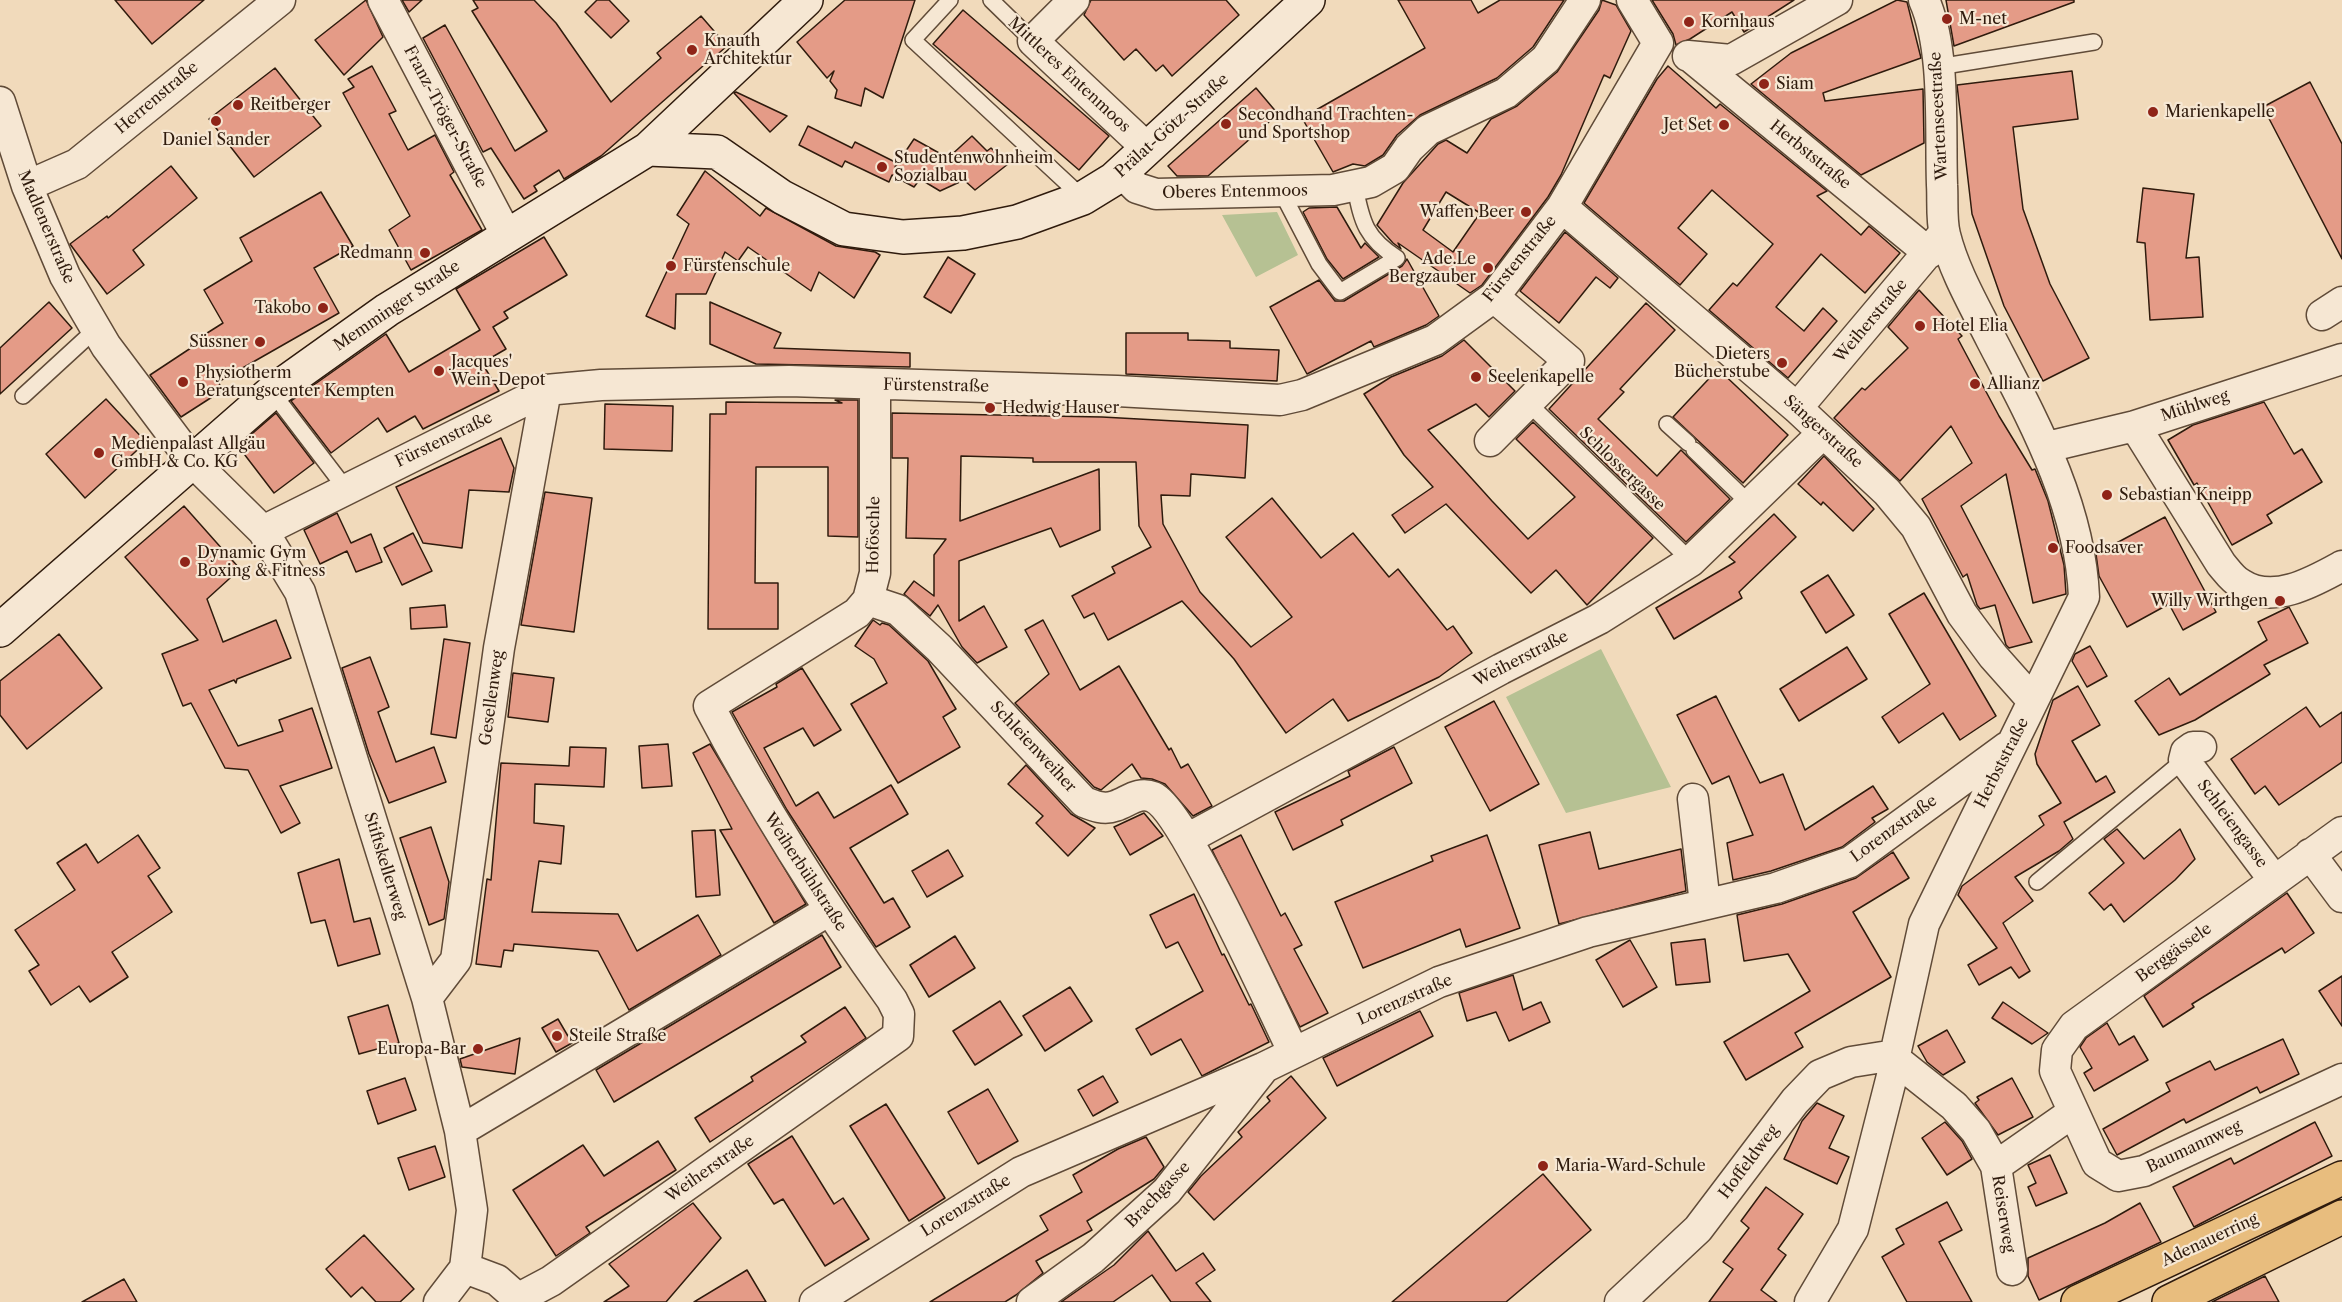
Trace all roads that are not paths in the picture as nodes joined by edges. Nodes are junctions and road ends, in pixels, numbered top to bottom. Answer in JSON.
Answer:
{"nodes":[{"id":1,"x":280,"y":0,"type":"edge"},
{"id":2,"x":383,"y":0,"type":"edge"},
{"id":3,"x":806,"y":0,"type":"edge"},
{"id":4,"x":950,"y":0,"type":"edge"},
{"id":5,"x":991,"y":0,"type":"edge"},
{"id":6,"x":1074,"y":0,"type":"edge"},
{"id":7,"x":1308,"y":0,"type":"edge"},
{"id":8,"x":1585,"y":0,"type":"edge"},
{"id":9,"x":1632,"y":0,"type":"edge"},
{"id":10,"x":1837,"y":0,"type":"edge"},
{"id":11,"x":1924,"y":0,"type":"edge"},
{"id":12,"x":1033,"y":41,"type":"junction"},
{"id":13,"x":2094,"y":42,"type":"dead end"},
{"id":14,"x":1658,"y":43,"type":"junction"},
{"id":15,"x":1692,"y":58,"type":"junction"},
{"id":16,"x":1938,"y":67,"type":"junction"},
{"id":17,"x":716,"y":86,"type":"junction"},
{"id":18,"x":0,"y":102,"type":"edge"},
{"id":19,"x":648,"y":149,"type":"junction"},
{"id":20,"x":1148,"y":149,"type":"junction"},
{"id":21,"x":717,"y":152,"type":"junction"},
{"id":22,"x":1122,"y":173,"type":"junction"},
{"id":23,"x":27,"y":186,"type":"junction"},
{"id":24,"x":1355,"y":188,"type":"junction"},
{"id":25,"x":1281,"y":191,"type":"junction"},
{"id":26,"x":1083,"y":198,"type":"junction"},
{"id":27,"x":1562,"y":207,"type":"junction"},
{"id":28,"x":506,"y":234,"type":"junction"},
{"id":29,"x":1936,"y":243,"type":"junction"},
{"id":30,"x":1494,"y":297,"type":"junction"},
{"id":31,"x":96,"y":329,"type":"junction"},
{"id":32,"x":2342,"y":359,"type":"edge"},
{"id":33,"x":875,"y":385,"type":"junction"},
{"id":34,"x":546,"y":390,"type":"junction"},
{"id":35,"x":273,"y":392,"type":"junction"},
{"id":36,"x":23,"y":396,"type":"dead end"},
{"id":37,"x":1528,"y":403,"type":"junction"},
{"id":38,"x":1797,"y":408,"type":"junction"},
{"id":39,"x":1667,"y":424,"type":"dead end"},
{"id":40,"x":2135,"y":426,"type":"junction"},
{"id":41,"x":1823,"y":433,"type":"junction"},
{"id":42,"x":1490,"y":441,"type":"dead end"},
{"id":43,"x":2047,"y":447,"type":"junction"},
{"id":44,"x":193,"y":462,"type":"junction"},
{"id":45,"x":346,"y":489,"type":"junction"},
{"id":46,"x":1749,"y":503,"type":"junction"},
{"id":47,"x":263,"y":531,"type":"junction"},
{"id":48,"x":1692,"y":561,"type":"junction"},
{"id":49,"x":2342,"y":566,"type":"edge"},
{"id":50,"x":868,"y":600,"type":"junction"},
{"id":51,"x":0,"y":630,"type":"edge"},
{"id":52,"x":2033,"y":701,"type":"junction"},
{"id":53,"x":2010,"y":746,"type":"junction"},
{"id":54,"x":2193,"y":754,"type":"joint"},
{"id":55,"x":1693,"y":799,"type":"dead end"},
{"id":56,"x":2342,"y":832,"type":"edge"},
{"id":57,"x":1187,"y":839,"type":"junction"},
{"id":58,"x":2310,"y":854,"type":"junction"},
{"id":59,"x":2274,"y":880,"type":"junction"},
{"id":60,"x":2037,"y":882,"type":"dead end"},
{"id":61,"x":2342,"y":897,"type":"edge"},
{"id":62,"x":1705,"y":904,"type":"junction"},
{"id":63,"x":828,"y":910,"type":"junction"},
{"id":64,"x":427,"y":998,"type":"junction"},
{"id":65,"x":898,"y":1036,"type":"joint"},
{"id":66,"x":1293,"y":1051,"type":"junction"},
{"id":67,"x":1895,"y":1057,"type":"junction"},
{"id":68,"x":1263,"y":1068,"type":"junction"},
{"id":69,"x":2342,"y":1079,"type":"edge"},
{"id":70,"x":2072,"y":1113,"type":"junction"},
{"id":71,"x":460,"y":1131,"type":"junction"},
{"id":72,"x":1996,"y":1166,"type":"junction"},
{"id":73,"x":2342,"y":1178,"type":"edge"},
{"id":74,"x":2342,"y":1217,"type":"edge"},
{"id":75,"x":465,"y":1268,"type":"junction"},
{"id":76,"x":2012,"y":1270,"type":"dead end"},
{"id":77,"x":521,"y":1300,"type":"edge"},
{"id":78,"x":439,"y":1302,"type":"edge"},
{"id":79,"x":815,"y":1302,"type":"edge"},
{"id":80,"x":1032,"y":1302,"type":"edge"},
{"id":81,"x":1620,"y":1302,"type":"edge"},
{"id":82,"x":1810,"y":1302,"type":"edge"},
{"id":83,"x":2078,"y":1302,"type":"edge"},
{"id":84,"x":2169,"y":1302,"type":"edge"}],
"edges":[{"from":1,"to":23,"type":"street","name":"Herrenstraße"},
{"from":2,"to":28,"type":"street","name":"Franz-Tröger-Straße"},
{"from":3,"to":17,"type":"street","name":"Memminger Straße"},
{"from":4,"to":26,"type":"lane"},
{"from":5,"to":12,"type":"lane","name":"Mittleres Entenmoos"},
{"from":6,"to":12,"type":"street"},
{"from":7,"to":20,"type":"street","name":"Prälat-Götz-Straße"},
{"from":8,"to":24,"type":"street"},
{"from":9,"to":14,"type":"street"},
{"from":10,"to":15,"type":"street"},
{"from":11,"to":16,"type":"street","name":"Wartenseestraße"},
{"from":12,"to":20,"type":"street","name":"Mittleres Entenmoos"},
{"from":13,"to":16,"type":"lane"},
{"from":14,"to":15,"type":"street"},
{"from":14,"to":27,"type":"street","name":"Fürstenstraße"},
{"from":15,"to":29,"type":"street","name":"Herbststraße"},
{"from":16,"to":29,"type":"street","name":"Wartenseestraße"},
{"from":17,"to":19,"type":"street","name":"Memminger Straße"},
{"from":17,"to":21,"type":"street"},
{"from":18,"to":23,"type":"street","name":"Madlenerstraße"},
{"from":19,"to":21,"type":"street"},
{"from":19,"to":28,"type":"street","name":"Memminger Straße"},
{"from":20,"to":22,"type":"street","name":"Prälat-Götz-Straße"},
{"from":21,"to":26,"type":"street","name":"Prälat-Götz-Straße"},
{"from":22,"to":25,"type":"street","name":"Oberes Entenmoos"},
{"from":22,"to":26,"type":"street","name":"Prälat-Götz-Straße"},
{"from":23,"to":31,"type":"street","name":"Madlenerstraße"},
{"from":24,"to":25,"type":"street","name":"Oberes Entenmoos"},
{"from":24,"to":25,"type":"lane"},
{"from":27,"to":30,"type":"street","name":"Fürstenstraße"},
{"from":27,"to":38,"type":"street","name":"Sängerstraße"},
{"from":28,"to":35,"type":"street","name":"Memminger Straße"},
{"from":29,"to":38,"type":"street","name":"Weiherstraße"},
{"from":29,"to":43,"type":"street","name":"Herbststraße"},
{"from":30,"to":33,"type":"street","name":"Fürstenstraße"},
{"from":30,"to":37,"type":"street"},
{"from":31,"to":36,"type":"lane"},
{"from":31,"to":44,"type":"street","name":"Madlenerstraße"},
{"from":32,"to":40,"type":"street","name":"Mühlweg"},
{"from":33,"to":34,"type":"street","name":"Fürstenstraße"},
{"from":33,"to":50,"type":"street","name":"Hoföschle"},
{"from":34,"to":45,"type":"street","name":"Fürstenstraße"},
{"from":34,"to":64,"type":"street","name":"Gesellenweg"},
{"from":35,"to":44,"type":"street","name":"Memminger Straße"},
{"from":35,"to":45,"type":"lane"},
{"from":37,"to":42,"type":"street"},
{"from":37,"to":48,"type":"lane","name":"Schlossergasse"},
{"from":38,"to":41,"type":"street","name":"Sängerstraße"},
{"from":39,"to":46,"type":"lane"},
{"from":40,"to":43,"type":"street","name":"Mühlweg"},
{"from":40,"to":49,"type":"street"},
{"from":41,"to":46,"type":"street","name":"Weiherstraße"},
{"from":41,"to":52,"type":"street","name":"Sängerstraße"},
{"from":43,"to":52,"type":"street","name":"Herbststraße"},
{"from":44,"to":47,"type":"street","name":"Stiftskellerweg"},
{"from":44,"to":51,"type":"street","name":"Memminger Straße"},
{"from":45,"to":47,"type":"street","name":"Fürstenstraße"},
{"from":46,"to":48,"type":"street","name":"Weiherstraße"},
{"from":47,"to":64,"type":"street","name":"Stiftskellerweg"},
{"from":48,"to":57,"type":"street","name":"Weiherstraße"},
{"from":50,"to":57,"type":"street","name":"Schleienweiher"},
{"from":50,"to":63,"type":"street","name":"Weiherbühlstraße"},
{"from":52,"to":53,"type":"street","name":"Herbststraße"},
{"from":53,"to":62,"type":"street","name":"Lorenzstraße"},
{"from":53,"to":67,"type":"street","name":"Herbststraße"},
{"from":54,"to":59,"type":"street","name":"Schleiengasse"},
{"from":54,"to":60,"type":"lane","name":"Schleiengasse"},
{"from":55,"to":62,"type":"street"},
{"from":56,"to":58,"type":"street","name":"Schleiengasse"},
{"from":57,"to":66,"type":"street","name":"Schleienweiher"},
{"from":58,"to":59,"type":"street","name":"Schleiengasse"},
{"from":58,"to":61,"type":"street"},
{"from":59,"to":70,"type":"street","name":"Berggässele"},
{"from":62,"to":66,"type":"street","name":"Lorenzstraße"},
{"from":63,"to":65,"type":"street","name":"Weiherbühlstraße"},
{"from":63,"to":71,"type":"street"},
{"from":64,"to":71,"type":"street","name":"Stiftskellerweg"},
{"from":65,"to":77,"type":"street","name":"Weiherstraße"},
{"from":66,"to":68,"type":"street","name":"Lorenzstraße"},
{"from":67,"to":72,"type":"street"},
{"from":67,"to":81,"type":"street","name":"Hoffeldweg"},
{"from":67,"to":82,"type":"street","name":"Herbststraße"},
{"from":68,"to":79,"type":"street","name":"Lorenzstraße"},
{"from":68,"to":80,"type":"street","name":"Brachgasse"},
{"from":69,"to":70,"type":"street","name":"Baumannweg"},
{"from":70,"to":72,"type":"street","name":"Reiserweg"},
{"from":71,"to":75,"type":"street","name":"Stiftskellerweg"},
{"from":72,"to":76,"type":"street","name":"Reiserweg"},
{"from":73,"to":83,"type":"main road","name":"Adenauerring"},
{"from":74,"to":84,"type":"main road"},
{"from":75,"to":77,"type":"street"},
{"from":75,"to":78,"type":"street"}]}
